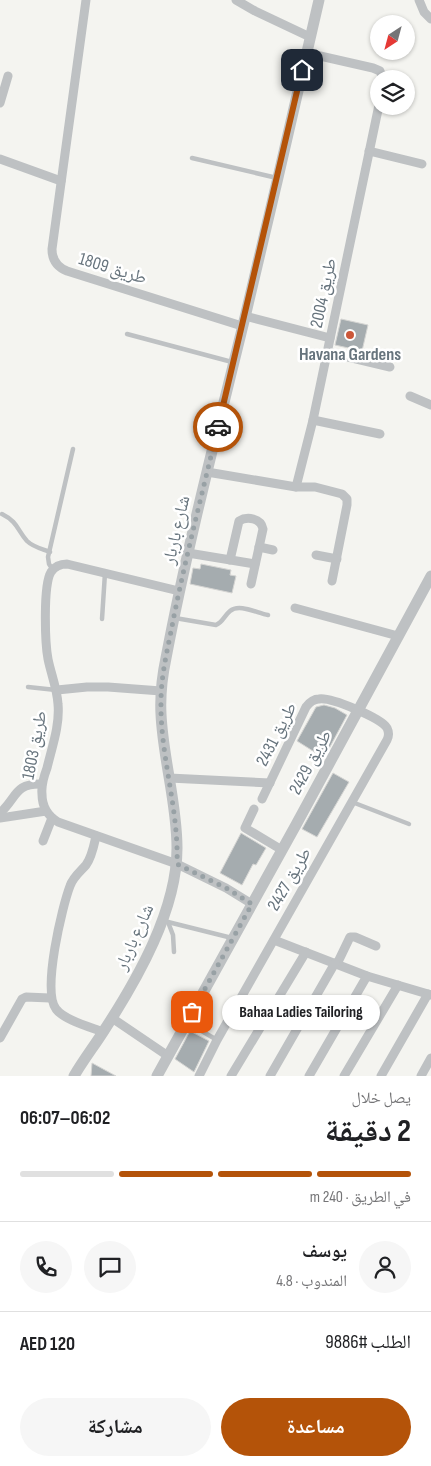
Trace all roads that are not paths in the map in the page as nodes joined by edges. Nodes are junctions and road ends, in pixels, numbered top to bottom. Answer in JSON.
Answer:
{"nodes":[{"id":1,"x":86,"y":0,"type":"edge"},
{"id":2,"x":236,"y":0,"type":"edge"},
{"id":3,"x":319,"y":0,"type":"edge"},
{"id":4,"x":420,"y":0,"type":"edge"},
{"id":5,"x":431,"y":19,"type":"edge"},
{"id":6,"x":310,"y":37,"type":"junction"},
{"id":7,"x":307,"y":52,"type":"junction"},
{"id":8,"x":376,"y":70,"type":"edge"},
{"id":9,"x":8,"y":76,"type":"dead end"},
{"id":10,"x":0,"y":103,"type":"edge"},
{"id":11,"x":377,"y":115,"type":"edge"},
{"id":12,"x":369,"y":150,"type":"junction"},
{"id":13,"x":192,"y":158,"type":"dead end"},
{"id":14,"x":0,"y":159,"type":"edge"},
{"id":15,"x":422,"y":164,"type":"dead end"},
{"id":16,"x":277,"y":178,"type":"junction"},
{"id":17,"x":61,"y":181,"type":"junction"},
{"id":18,"x":243,"y":321,"type":"junction"},
{"id":19,"x":126,"y":334,"type":"dead end"},
{"id":20,"x":330,"y":338,"type":"junction"},
{"id":21,"x":327,"y":352,"type":"junction"},
{"id":22,"x":233,"y":362,"type":"junction"},
{"id":23,"x":390,"y":367,"type":"dead end"},
{"id":24,"x":410,"y":396,"type":"dead end"},
{"id":25,"x":431,"y":405,"type":"edge"},
{"id":26,"x":313,"y":420,"type":"junction"},
{"id":27,"x":380,"y":434,"type":"dead end"},
{"id":28,"x":73,"y":449,"type":"dead end"},
{"id":29,"x":207,"y":472,"type":"junction"},
{"id":30,"x":296,"y":487,"type":"junction"},
{"id":31,"x":2,"y":514,"type":"dead end"},
{"id":32,"x":259,"y":547,"type":"junction"},
{"id":33,"x":273,"y":550,"type":"dead end"},
{"id":34,"x":50,"y":552,"type":"junction"},
{"id":35,"x":188,"y":552,"type":"junction"},
{"id":36,"x":316,"y":555,"type":"dead end"},
{"id":37,"x":337,"y":558,"type":"junction"},
{"id":38,"x":230,"y":560,"type":"junction"},
{"id":39,"x":255,"y":564,"type":"junction"},
{"id":40,"x":53,"y":570,"type":"junction"},
{"id":41,"x":105,"y":573,"type":"junction"},
{"id":42,"x":431,"y":576,"type":"edge"},
{"id":43,"x":332,"y":581,"type":"dead end"},
{"id":44,"x":251,"y":584,"type":"dead end"},
{"id":45,"x":179,"y":591,"type":"junction"},
{"id":46,"x":295,"y":608,"type":"dead end"},
{"id":47,"x":268,"y":616,"type":"dead end"},
{"id":48,"x":174,"y":618,"type":"junction"},
{"id":49,"x":102,"y":619,"type":"dead end"},
{"id":50,"x":398,"y":636,"type":"junction"},
{"id":51,"x":28,"y":687,"type":"dead end"},
{"id":52,"x":57,"y":690,"type":"junction"},
{"id":53,"x":161,"y":691,"type":"junction"},
{"id":54,"x":358,"y":710,"type":"junction"},
{"id":55,"x":169,"y":778,"type":"junction"},
{"id":56,"x":270,"y":783,"type":"junction"},
{"id":57,"x":42,"y":784,"type":"junction"},
{"id":58,"x":262,"y":799,"type":"dead end"},
{"id":59,"x":352,"y":802,"type":"junction"},
{"id":60,"x":254,"y":809,"type":"dead end"},
{"id":61,"x":0,"y":813,"type":"edge"},
{"id":62,"x":49,"y":815,"type":"junction"},
{"id":63,"x":0,"y":818,"type":"edge"},
{"id":64,"x":409,"y":824,"type":"dead end"},
{"id":65,"x":96,"y":836,"type":"junction"},
{"id":66,"x":43,"y":841,"type":"dead end"},
{"id":67,"x":282,"y":850,"type":"junction"},
{"id":68,"x":177,"y":864,"type":"junction"},
{"id":69,"x":252,"y":904,"type":"junction"},
{"id":70,"x":165,"y":922,"type":"junction"},
{"id":71,"x":233,"y":938,"type":"junction"},
{"id":72,"x":274,"y":940,"type":"junction"},
{"id":73,"x":376,"y":946,"type":"dead end"},
{"id":74,"x":174,"y":952,"type":"dead end"},
{"id":75,"x":306,"y":952,"type":"junction"},
{"id":76,"x":336,"y":963,"type":"junction"},
{"id":77,"x":367,"y":976,"type":"junction"},
{"id":78,"x":398,"y":985,"type":"junction"},
{"id":79,"x":50,"y":994,"type":"junction"},
{"id":80,"x":430,"y":994,"type":"edge"},
{"id":81,"x":112,"y":1018,"type":"junction"},
{"id":82,"x":187,"y":1022,"type":"junction"},
{"id":83,"x":103,"y":1032,"type":"junction"},
{"id":84,"x":0,"y":1038,"type":"edge"},
{"id":85,"x":217,"y":1040,"type":"junction"},
{"id":86,"x":86,"y":1055,"type":"junction"},
{"id":87,"x":168,"y":1056,"type":"junction"},
{"id":88,"x":431,"y":1058,"type":"edge"},
{"id":89,"x":74,"y":1076,"type":"edge"},
{"id":90,"x":82,"y":1076,"type":"edge"},
{"id":91,"x":157,"y":1076,"type":"edge"},
{"id":92,"x":199,"y":1076,"type":"edge"},
{"id":93,"x":230,"y":1076,"type":"edge"},
{"id":94,"x":270,"y":1076,"type":"edge"},
{"id":95,"x":309,"y":1076,"type":"edge"},
{"id":96,"x":344,"y":1076,"type":"edge"},
{"id":97,"x":381,"y":1076,"type":"edge"},
{"id":98,"x":421,"y":1076,"type":"edge"}],
"edges":[{"from":1,"to":17,"type":"street","name":"طريق 1809"},
{"from":2,"to":6,"type":"street"},
{"from":3,"to":6,"type":"street","name":"شارع باربار"},
{"from":4,"to":5,"type":"street"},
{"from":6,"to":7,"type":"street","name":"شارع باربار"},
{"from":7,"to":8,"type":"street"},
{"from":7,"to":16,"type":"street","name":"شارع باربار"},
{"from":9,"to":10,"type":"street"},
{"from":11,"to":12,"type":"street","name":"طريق 2004"},
{"from":12,"to":15,"type":"street"},
{"from":12,"to":20,"type":"street","name":"طريق 2004"},
{"from":13,"to":16,"type":"lane"},
{"from":14,"to":17,"type":"street"},
{"from":16,"to":18,"type":"street","name":"شارع باربار"},
{"from":17,"to":18,"type":"street","name":"طريق 1809"},
{"from":18,"to":20,"type":"street","name":"طريق 1809"},
{"from":18,"to":22,"type":"street","name":"شارع باربار"},
{"from":19,"to":22,"type":"lane"},
{"from":20,"to":21,"type":"street","name":"طريق 2004"},
{"from":21,"to":23,"type":"street"},
{"from":21,"to":26,"type":"street","name":"طريق 2004"},
{"from":22,"to":29,"type":"street","name":"شارع باربار"},
{"from":24,"to":25,"type":"street"},
{"from":26,"to":27,"type":"street"},
{"from":26,"to":30,"type":"street","name":"طريق 2004"},
{"from":28,"to":34,"type":"lane","name":"طريق 1803"},
{"from":29,"to":30,"type":"street"},
{"from":29,"to":35,"type":"street","name":"شارع باربار"},
{"from":30,"to":37,"type":"street"},
{"from":31,"to":34,"type":"lane"},
{"from":32,"to":33,"type":"street"},
{"from":32,"to":38,"type":"street"},
{"from":32,"to":39,"type":"street"},
{"from":34,"to":40,"type":"lane","name":"طريق 1803"},
{"from":35,"to":38,"type":"street"},
{"from":35,"to":45,"type":"street","name":"شارع باربار"},
{"from":36,"to":37,"type":"street"},
{"from":37,"to":43,"type":"street"},
{"from":38,"to":39,"type":"street"},
{"from":39,"to":44,"type":"street"},
{"from":40,"to":41,"type":"street"},
{"from":40,"to":52,"type":"street","name":"طريق 1803"},
{"from":41,"to":45,"type":"street"},
{"from":41,"to":49,"type":"lane"},
{"from":42,"to":50,"type":"street","name":"طريق 2429"},
{"from":45,"to":48,"type":"street","name":"شارع باربار"},
{"from":46,"to":50,"type":"street"},
{"from":47,"to":48,"type":"lane"},
{"from":48,"to":53,"type":"street","name":"شارع باربار"},
{"from":50,"to":54,"type":"street","name":"طريق 2429"},
{"from":51,"to":52,"type":"lane"},
{"from":52,"to":53,"type":"street"},
{"from":52,"to":57,"type":"street","name":"طريق 1803"},
{"from":53,"to":55,"type":"street","name":"شارع باربار"},
{"from":54,"to":56,"type":"street","name":"طريق 2431"},
{"from":54,"to":59,"type":"street","name":"طريق 2427"},
{"from":54,"to":67,"type":"street","name":"طريق 2429"},
{"from":55,"to":56,"type":"street"},
{"from":55,"to":68,"type":"street","name":"شارع باربار"},
{"from":56,"to":58,"type":"street","name":"طريق 2431"},
{"from":57,"to":61,"type":"street"},
{"from":57,"to":62,"type":"street","name":"طريق 1803"},
{"from":59,"to":64,"type":"lane"},
{"from":59,"to":72,"type":"street","name":"طريق 2427"},
{"from":60,"to":67,"type":"street"},
{"from":62,"to":63,"type":"street"},
{"from":62,"to":65,"type":"street"},
{"from":62,"to":66,"type":"street"},
{"from":65,"to":68,"type":"street"},
{"from":65,"to":79,"type":"street"},
{"from":67,"to":69,"type":"street","name":"طريق 2429"},
{"from":68,"to":69,"type":"street"},
{"from":68,"to":70,"type":"street","name":"شارع باربار"},
{"from":69,"to":71,"type":"street","name":"طريق 2429"},
{"from":70,"to":71,"type":"lane"},
{"from":70,"to":74,"type":"lane"},
{"from":70,"to":81,"type":"street","name":"شارع باربار"},
{"from":71,"to":82,"type":"street","name":"طريق 2429"},
{"from":72,"to":75,"type":"street"},
{"from":72,"to":85,"type":"street","name":"طريق 2427"},
{"from":73,"to":76,"type":"street"},
{"from":75,"to":76,"type":"street"},
{"from":75,"to":93,"type":"street"},
{"from":76,"to":77,"type":"street"},
{"from":76,"to":94,"type":"street"},
{"from":77,"to":78,"type":"street"},
{"from":77,"to":95,"type":"street"},
{"from":78,"to":80,"type":"street"},
{"from":78,"to":96,"type":"street"},
{"from":79,"to":83,"type":"street"},
{"from":79,"to":84,"type":"street"},
{"from":80,"to":97,"type":"street"},
{"from":81,"to":83,"type":"street","name":"شارع باربار"},
{"from":81,"to":87,"type":"street"},
{"from":82,"to":85,"type":"lane"},
{"from":82,"to":87,"type":"street","name":"طريق 2429"},
{"from":83,"to":86,"type":"street","name":"شارع باربار"},
{"from":85,"to":92,"type":"street","name":"طريق 2427"},
{"from":86,"to":89,"type":"street","name":"شارع باربار"},
{"from":86,"to":90,"type":"street","name":"شارع باربار"},
{"from":87,"to":91,"type":"street","name":"طريق 2429"},
{"from":88,"to":98,"type":"street"}]}
